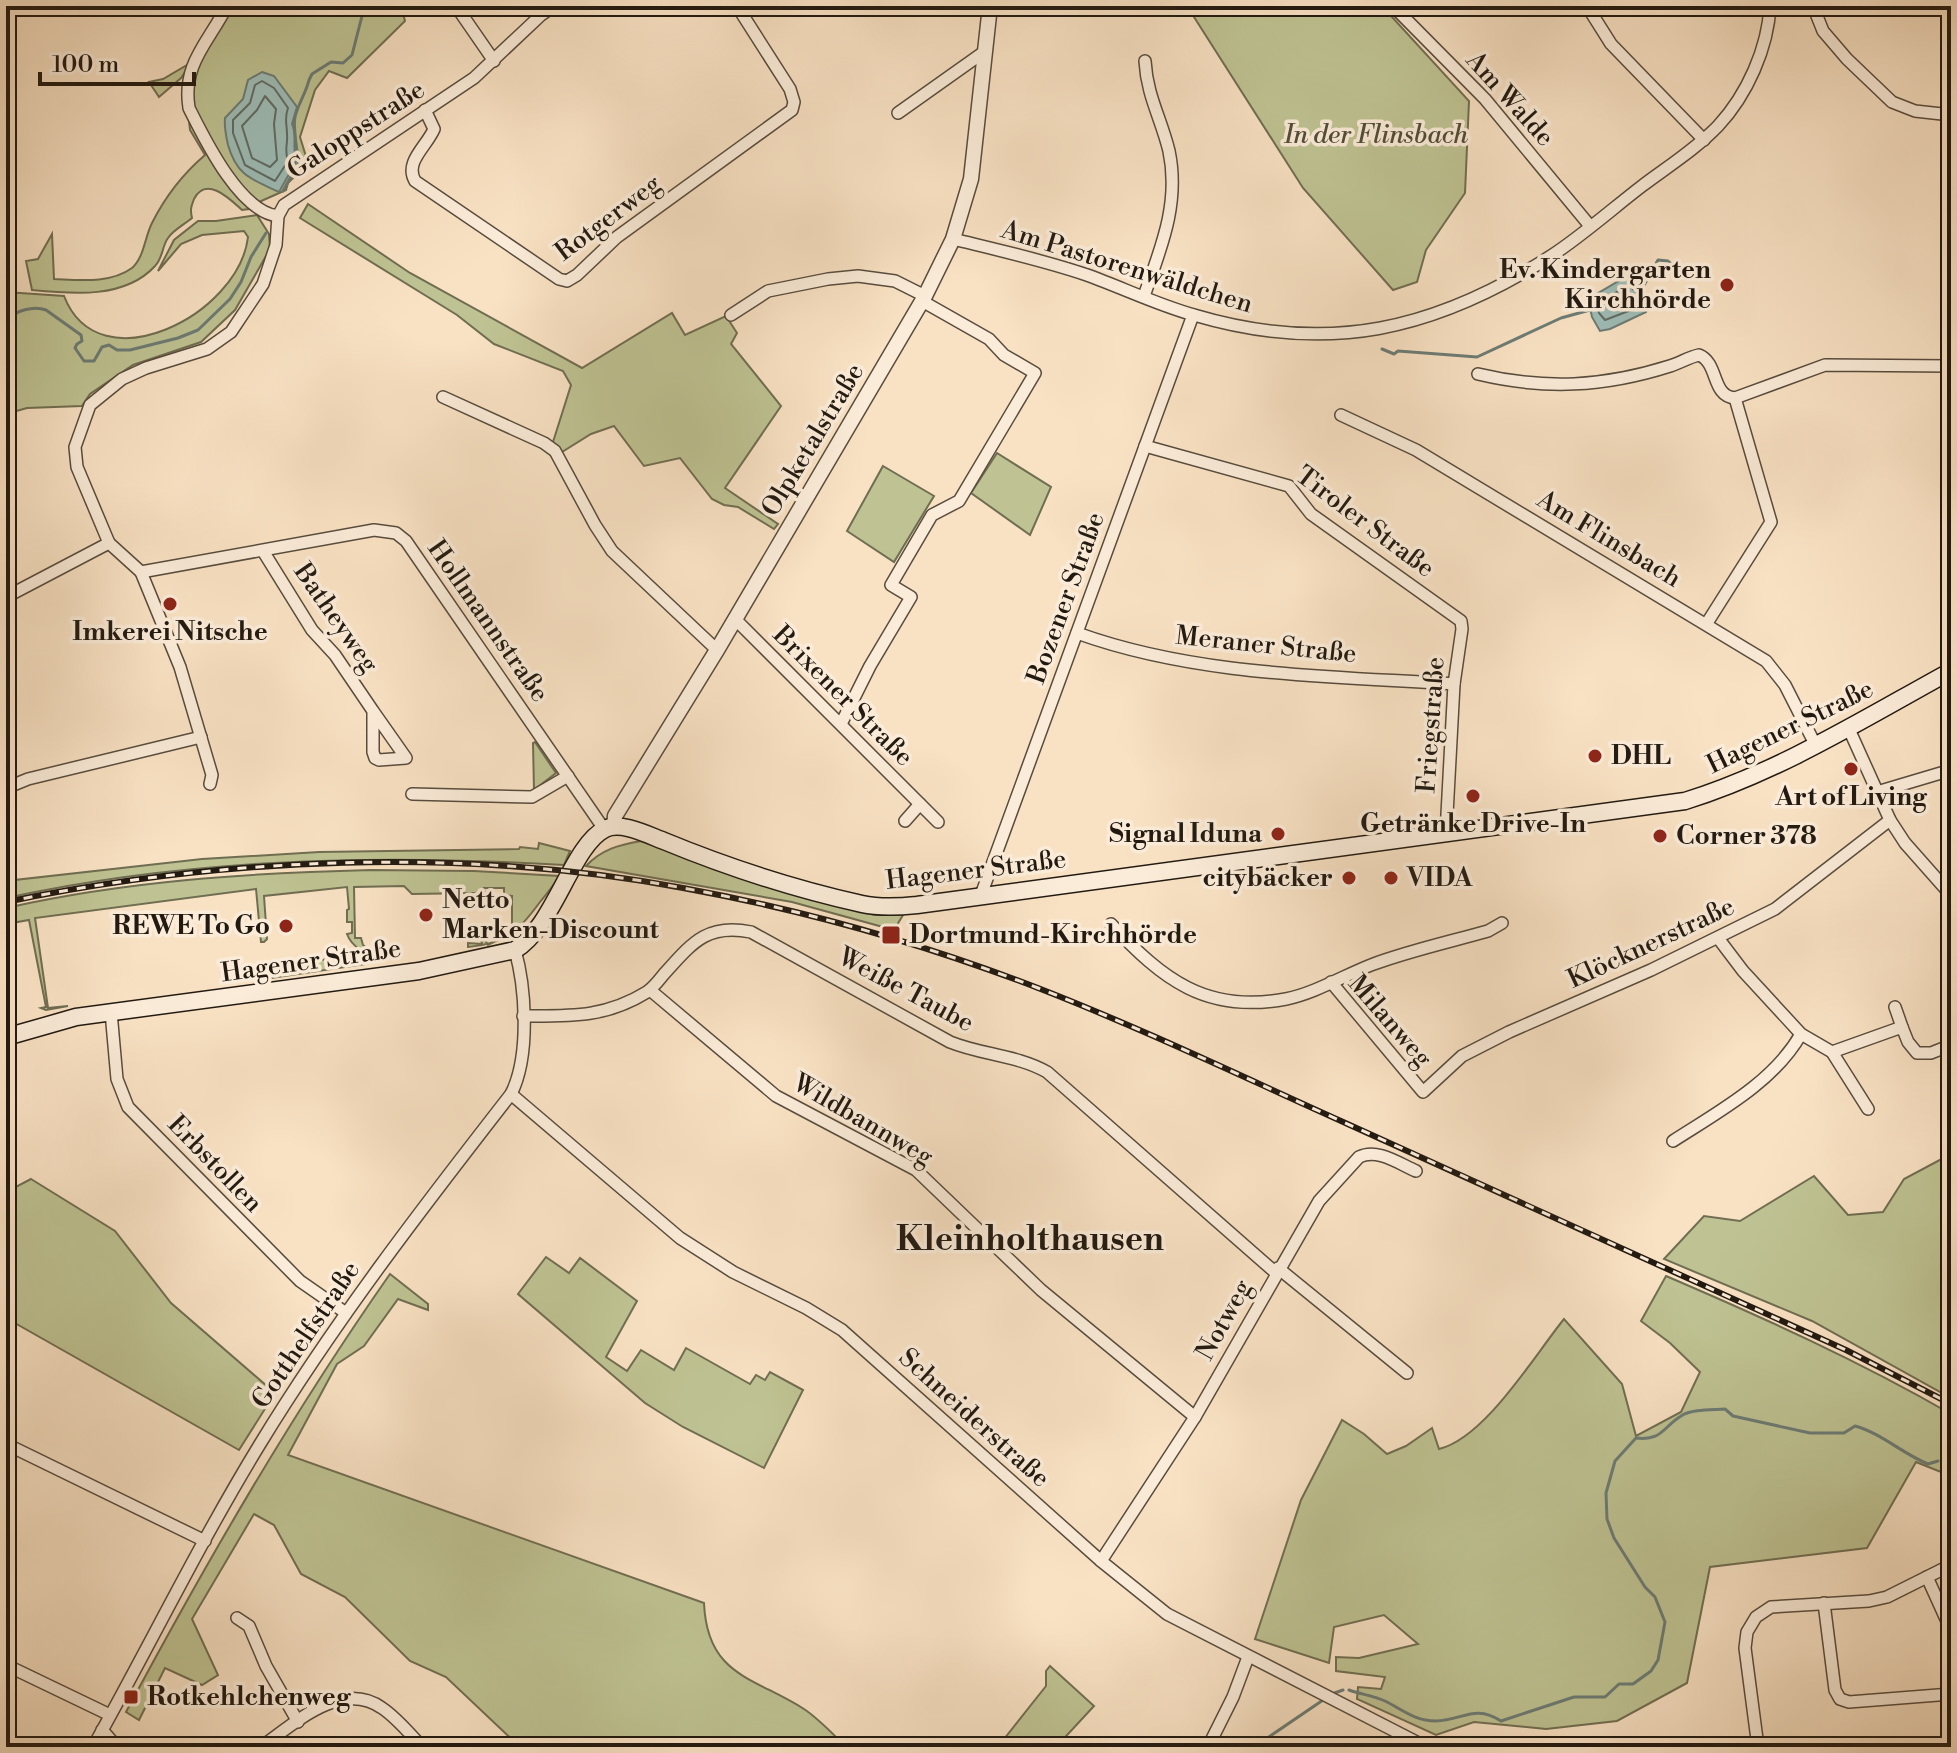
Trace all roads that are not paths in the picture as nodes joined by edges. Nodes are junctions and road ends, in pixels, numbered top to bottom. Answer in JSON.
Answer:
{"nodes":[{"id":1,"x":227,"y":6,"type":"edge"},
{"id":2,"x":456,"y":6,"type":"edge"},
{"id":3,"x":554,"y":6,"type":"edge"},
{"id":4,"x":737,"y":6,"type":"edge"},
{"id":5,"x":990,"y":6,"type":"edge"},
{"id":6,"x":1393,"y":6,"type":"edge"},
{"id":7,"x":1587,"y":6,"type":"edge"},
{"id":8,"x":1770,"y":6,"type":"edge"},
{"id":9,"x":1813,"y":6,"type":"edge"},
{"id":10,"x":984,"y":52,"type":"junction"},
{"id":11,"x":494,"y":61,"type":"junction"},
{"id":12,"x":1145,"y":61,"type":"dead end"},
{"id":13,"x":425,"y":110,"type":"junction"},
{"id":14,"x":898,"y":113,"type":"dead end"},
{"id":15,"x":1951,"y":115,"type":"edge"},
{"id":16,"x":1704,"y":140,"type":"junction"},
{"id":17,"x":278,"y":216,"type":"junction"},
{"id":18,"x":1590,"y":226,"type":"junction"},
{"id":19,"x":953,"y":239,"type":"junction"},
{"id":20,"x":1144,"y":296,"type":"junction"},
{"id":21,"x":924,"y":298,"type":"junction"},
{"id":22,"x":731,"y":315,"type":"dead end"},
{"id":23,"x":1193,"y":315,"type":"junction"},
{"id":24,"x":1951,"y":366,"type":"edge"},
{"id":25,"x":1478,"y":374,"type":"dead end"},
{"id":26,"x":443,"y":397,"type":"dead end"},
{"id":27,"x":1735,"y":398,"type":"junction"},
{"id":28,"x":1341,"y":415,"type":"dead end"},
{"id":29,"x":1145,"y":446,"type":"junction"},
{"id":30,"x":1951,"y":520,"type":"edge"},
{"id":31,"x":109,"y":543,"type":"junction"},
{"id":32,"x":263,"y":551,"type":"junction"},
{"id":33,"x":1951,"y":569,"type":"edge"},
{"id":34,"x":141,"y":572,"type":"junction"},
{"id":35,"x":6,"y":597,"type":"edge"},
{"id":36,"x":735,"y":619,"type":"junction"},
{"id":37,"x":1461,"y":621,"type":"joint"},
{"id":38,"x":1707,"y":623,"type":"junction"},
{"id":39,"x":1077,"y":633,"type":"junction"},
{"id":40,"x":717,"y":650,"type":"junction"},
{"id":41,"x":1951,"y":671,"type":"edge"},
{"id":42,"x":1454,"y":684,"type":"junction"},
{"id":43,"x":373,"y":711,"type":"dead end"},
{"id":44,"x":841,"y":724,"type":"junction"},
{"id":45,"x":1848,"y":727,"type":"junction"},
{"id":46,"x":201,"y":737,"type":"junction"},
{"id":47,"x":1815,"y":744,"type":"junction"},
{"id":48,"x":1951,"y":770,"type":"edge"},
{"id":49,"x":568,"y":776,"type":"junction"},
{"id":50,"x":210,"y":784,"type":"dead end"},
{"id":51,"x":6,"y":788,"type":"edge"},
{"id":52,"x":1877,"y":792,"type":"junction"},
{"id":53,"x":412,"y":794,"type":"dead end"},
{"id":54,"x":920,"y":804,"type":"junction"},
{"id":55,"x":1890,"y":820,"type":"junction"},
{"id":56,"x":905,"y":821,"type":"dead end"},
{"id":57,"x":938,"y":822,"type":"dead end"},
{"id":58,"x":609,"y":828,"type":"junction"},
{"id":59,"x":1446,"y":833,"type":"junction"},
{"id":60,"x":981,"y":895,"type":"junction"},
{"id":61,"x":1951,"y":895,"type":"edge"},
{"id":62,"x":1502,"y":923,"type":"dead end"},
{"id":63,"x":1111,"y":924,"type":"dead end"},
{"id":64,"x":1718,"y":938,"type":"junction"},
{"id":65,"x":515,"y":950,"type":"junction"},
{"id":66,"x":1331,"y":982,"type":"junction"},
{"id":67,"x":650,"y":990,"type":"junction"},
{"id":68,"x":1895,"y":1007,"type":"dead end"},
{"id":69,"x":111,"y":1012,"type":"junction"},
{"id":70,"x":523,"y":1016,"type":"junction"},
{"id":71,"x":1902,"y":1027,"type":"junction"},
{"id":72,"x":1801,"y":1034,"type":"junction"},
{"id":73,"x":6,"y":1037,"type":"edge"},
{"id":74,"x":1951,"y":1045,"type":"edge"},
{"id":75,"x":1832,"y":1052,"type":"junction"},
{"id":76,"x":1423,"y":1092,"type":"joint"},
{"id":77,"x":511,"y":1094,"type":"junction"},
{"id":78,"x":1868,"y":1109,"type":"dead end"},
{"id":79,"x":1673,"y":1141,"type":"dead end"},
{"id":80,"x":1416,"y":1171,"type":"dead end"},
{"id":81,"x":1277,"y":1270,"type":"junction"},
{"id":82,"x":346,"y":1313,"type":"junction"},
{"id":83,"x":1407,"y":1373,"type":"dead end"},
{"id":84,"x":1195,"y":1417,"type":"junction"},
{"id":85,"x":6,"y":1444,"type":"edge"},
{"id":86,"x":205,"y":1541,"type":"junction"},
{"id":87,"x":1101,"y":1561,"type":"junction"},
{"id":88,"x":1951,"y":1565,"type":"edge"},
{"id":89,"x":1927,"y":1577,"type":"junction"},
{"id":90,"x":1824,"y":1603,"type":"junction"},
{"id":91,"x":237,"y":1618,"type":"dead end"},
{"id":92,"x":1951,"y":1630,"type":"edge"},
{"id":93,"x":1248,"y":1657,"type":"junction"},
{"id":94,"x":6,"y":1665,"type":"edge"},
{"id":95,"x":1951,"y":1694,"type":"edge"},
{"id":96,"x":110,"y":1715,"type":"junction"},
{"id":97,"x":298,"y":1722,"type":"junction"},
{"id":98,"x":102,"y":1730,"type":"junction"},
{"id":99,"x":93,"y":1747,"type":"edge"},
{"id":100,"x":117,"y":1747,"type":"edge"},
{"id":101,"x":261,"y":1747,"type":"edge"},
{"id":102,"x":422,"y":1747,"type":"edge"},
{"id":103,"x":1208,"y":1747,"type":"edge"},
{"id":104,"x":1426,"y":1747,"type":"edge"},
{"id":105,"x":1758,"y":1747,"type":"edge"}],
"edges":[{"from":1,"to":17,"type":"street"},
{"from":2,"to":11,"type":"street"},
{"from":3,"to":11,"type":"street","name":"Galoppstraße"},
{"from":4,"to":13,"type":"street","name":"Rotgerweg"},
{"from":5,"to":10,"type":"street","name":"Olpketalstraße"},
{"from":6,"to":18,"type":"street","name":"Am Walde"},
{"from":7,"to":16,"type":"street"},
{"from":8,"to":16,"type":"street","name":"Am Pastorenwäldchen"},
{"from":9,"to":15,"type":"street"},
{"from":10,"to":14,"type":"street"},
{"from":10,"to":19,"type":"street","name":"Olpketalstraße"},
{"from":11,"to":13,"type":"street","name":"Galoppstraße"},
{"from":12,"to":20,"type":"street"},
{"from":13,"to":17,"type":"street","name":"Galoppstraße"},
{"from":16,"to":18,"type":"street","name":"Am Pastorenwäldchen"},
{"from":17,"to":31,"type":"street","name":"Galoppstraße"},
{"from":18,"to":23,"type":"street","name":"Am Pastorenwäldchen"},
{"from":19,"to":20,"type":"street","name":"Am Pastorenwäldchen"},
{"from":19,"to":21,"type":"street","name":"Olpketalstraße"},
{"from":20,"to":23,"type":"street","name":"Am Pastorenwäldchen"},
{"from":21,"to":22,"type":"street"},
{"from":21,"to":36,"type":"street","name":"Olpketalstraße"},
{"from":21,"to":44,"type":"street"},
{"from":23,"to":29,"type":"street","name":"Bozener Straße"},
{"from":24,"to":27,"type":"street"},
{"from":25,"to":27,"type":"street"},
{"from":26,"to":40,"type":"street"},
{"from":27,"to":38,"type":"street"},
{"from":28,"to":38,"type":"street","name":"Am Flinsbach"},
{"from":29,"to":37,"type":"street","name":"Tiroler Straße"},
{"from":29,"to":39,"type":"street","name":"Bozener Straße"},
{"from":30,"to":33,"type":"street"},
{"from":31,"to":34,"type":"street"},
{"from":31,"to":35,"type":"street"},
{"from":32,"to":34,"type":"street","name":"Hollmannstraße"},
{"from":32,"to":43,"type":"street","name":"Batheyweg"},
{"from":32,"to":49,"type":"street","name":"Hollmannstraße"},
{"from":34,"to":46,"type":"street"},
{"from":36,"to":40,"type":"street","name":"Olpketalstraße"},
{"from":36,"to":44,"type":"street","name":"Brixener Straße"},
{"from":37,"to":42,"type":"street","name":"Friegstraße"},
{"from":38,"to":47,"type":"street","name":"Am Flinsbach"},
{"from":39,"to":42,"type":"street","name":"Meraner Straße"},
{"from":39,"to":60,"type":"street","name":"Bozener Straße"},
{"from":40,"to":58,"type":"street","name":"Olpketalstraße"},
{"from":41,"to":45,"type":"main road","name":"Hagener Straße"},
{"from":42,"to":59,"type":"street","name":"Friegstraße"},
{"from":44,"to":54,"type":"street","name":"Brixener Straße"},
{"from":45,"to":47,"type":"main road","name":"Hagener Straße"},
{"from":45,"to":52,"type":"street"},
{"from":46,"to":50,"type":"street"},
{"from":46,"to":51,"type":"street"},
{"from":47,"to":59,"type":"main road","name":"Hagener Straße"},
{"from":48,"to":52,"type":"street"},
{"from":49,"to":53,"type":"street"},
{"from":49,"to":58,"type":"street","name":"Hollmannstraße"},
{"from":52,"to":55,"type":"street"},
{"from":54,"to":56,"type":"street","name":"Brixener Straße"},
{"from":54,"to":57,"type":"street","name":"Brixener Straße"},
{"from":55,"to":61,"type":"street"},
{"from":55,"to":64,"type":"street","name":"Klöcknerstraße"},
{"from":58,"to":60,"type":"main road","name":"Hagener Straße"},
{"from":58,"to":65,"type":"main road"},
{"from":59,"to":60,"type":"main road","name":"Hagener Straße"},
{"from":62,"to":66,"type":"street"},
{"from":63,"to":66,"type":"street","name":"Milanweg"},
{"from":64,"to":72,"type":"street"},
{"from":64,"to":76,"type":"street","name":"Klöcknerstraße"},
{"from":65,"to":69,"type":"main road","name":"Hagener Straße"},
{"from":65,"to":70,"type":"street","name":"Gotthelfstraße"},
{"from":66,"to":76,"type":"street","name":"Milanweg"},
{"from":67,"to":70,"type":"street","name":"Weiße Taube"},
{"from":67,"to":81,"type":"street","name":"Weiße Taube"},
{"from":67,"to":84,"type":"street","name":"Wildbannweg"},
{"from":68,"to":71,"type":"street"},
{"from":69,"to":73,"type":"main road","name":"Hagener Straße"},
{"from":69,"to":82,"type":"street","name":"Erbstollen"},
{"from":70,"to":77,"type":"street","name":"Gotthelfstraße"},
{"from":71,"to":74,"type":"street"},
{"from":71,"to":75,"type":"street"},
{"from":72,"to":75,"type":"street"},
{"from":72,"to":79,"type":"street"},
{"from":75,"to":78,"type":"street"},
{"from":77,"to":82,"type":"street","name":"Gotthelfstraße"},
{"from":77,"to":87,"type":"street","name":"Schneiderstraße"},
{"from":80,"to":81,"type":"street","name":"Notweg"},
{"from":81,"to":83,"type":"street","name":"Weiße Taube"},
{"from":81,"to":84,"type":"street","name":"Notweg"},
{"from":82,"to":86,"type":"street","name":"Gotthelfstraße"},
{"from":84,"to":87,"type":"street","name":"Notweg"},
{"from":85,"to":86,"type":"street"},
{"from":86,"to":96,"type":"street","name":"Gotthelfstraße"},
{"from":87,"to":93,"type":"street","name":"Schneiderstraße"},
{"from":88,"to":89,"type":"street"},
{"from":89,"to":90,"type":"street"},
{"from":89,"to":92,"type":"street"},
{"from":90,"to":95,"type":"street"},
{"from":90,"to":105,"type":"street"},
{"from":91,"to":97,"type":"street"},
{"from":93,"to":103,"type":"street"},
{"from":93,"to":104,"type":"street","name":"Schneiderstraße"},
{"from":94,"to":96,"type":"street"},
{"from":96,"to":98,"type":"street","name":"Gotthelfstraße"},
{"from":97,"to":101,"type":"street"},
{"from":97,"to":102,"type":"street"},
{"from":98,"to":99,"type":"street","name":"Gotthelfstraße"},
{"from":98,"to":100,"type":"street"}]}
